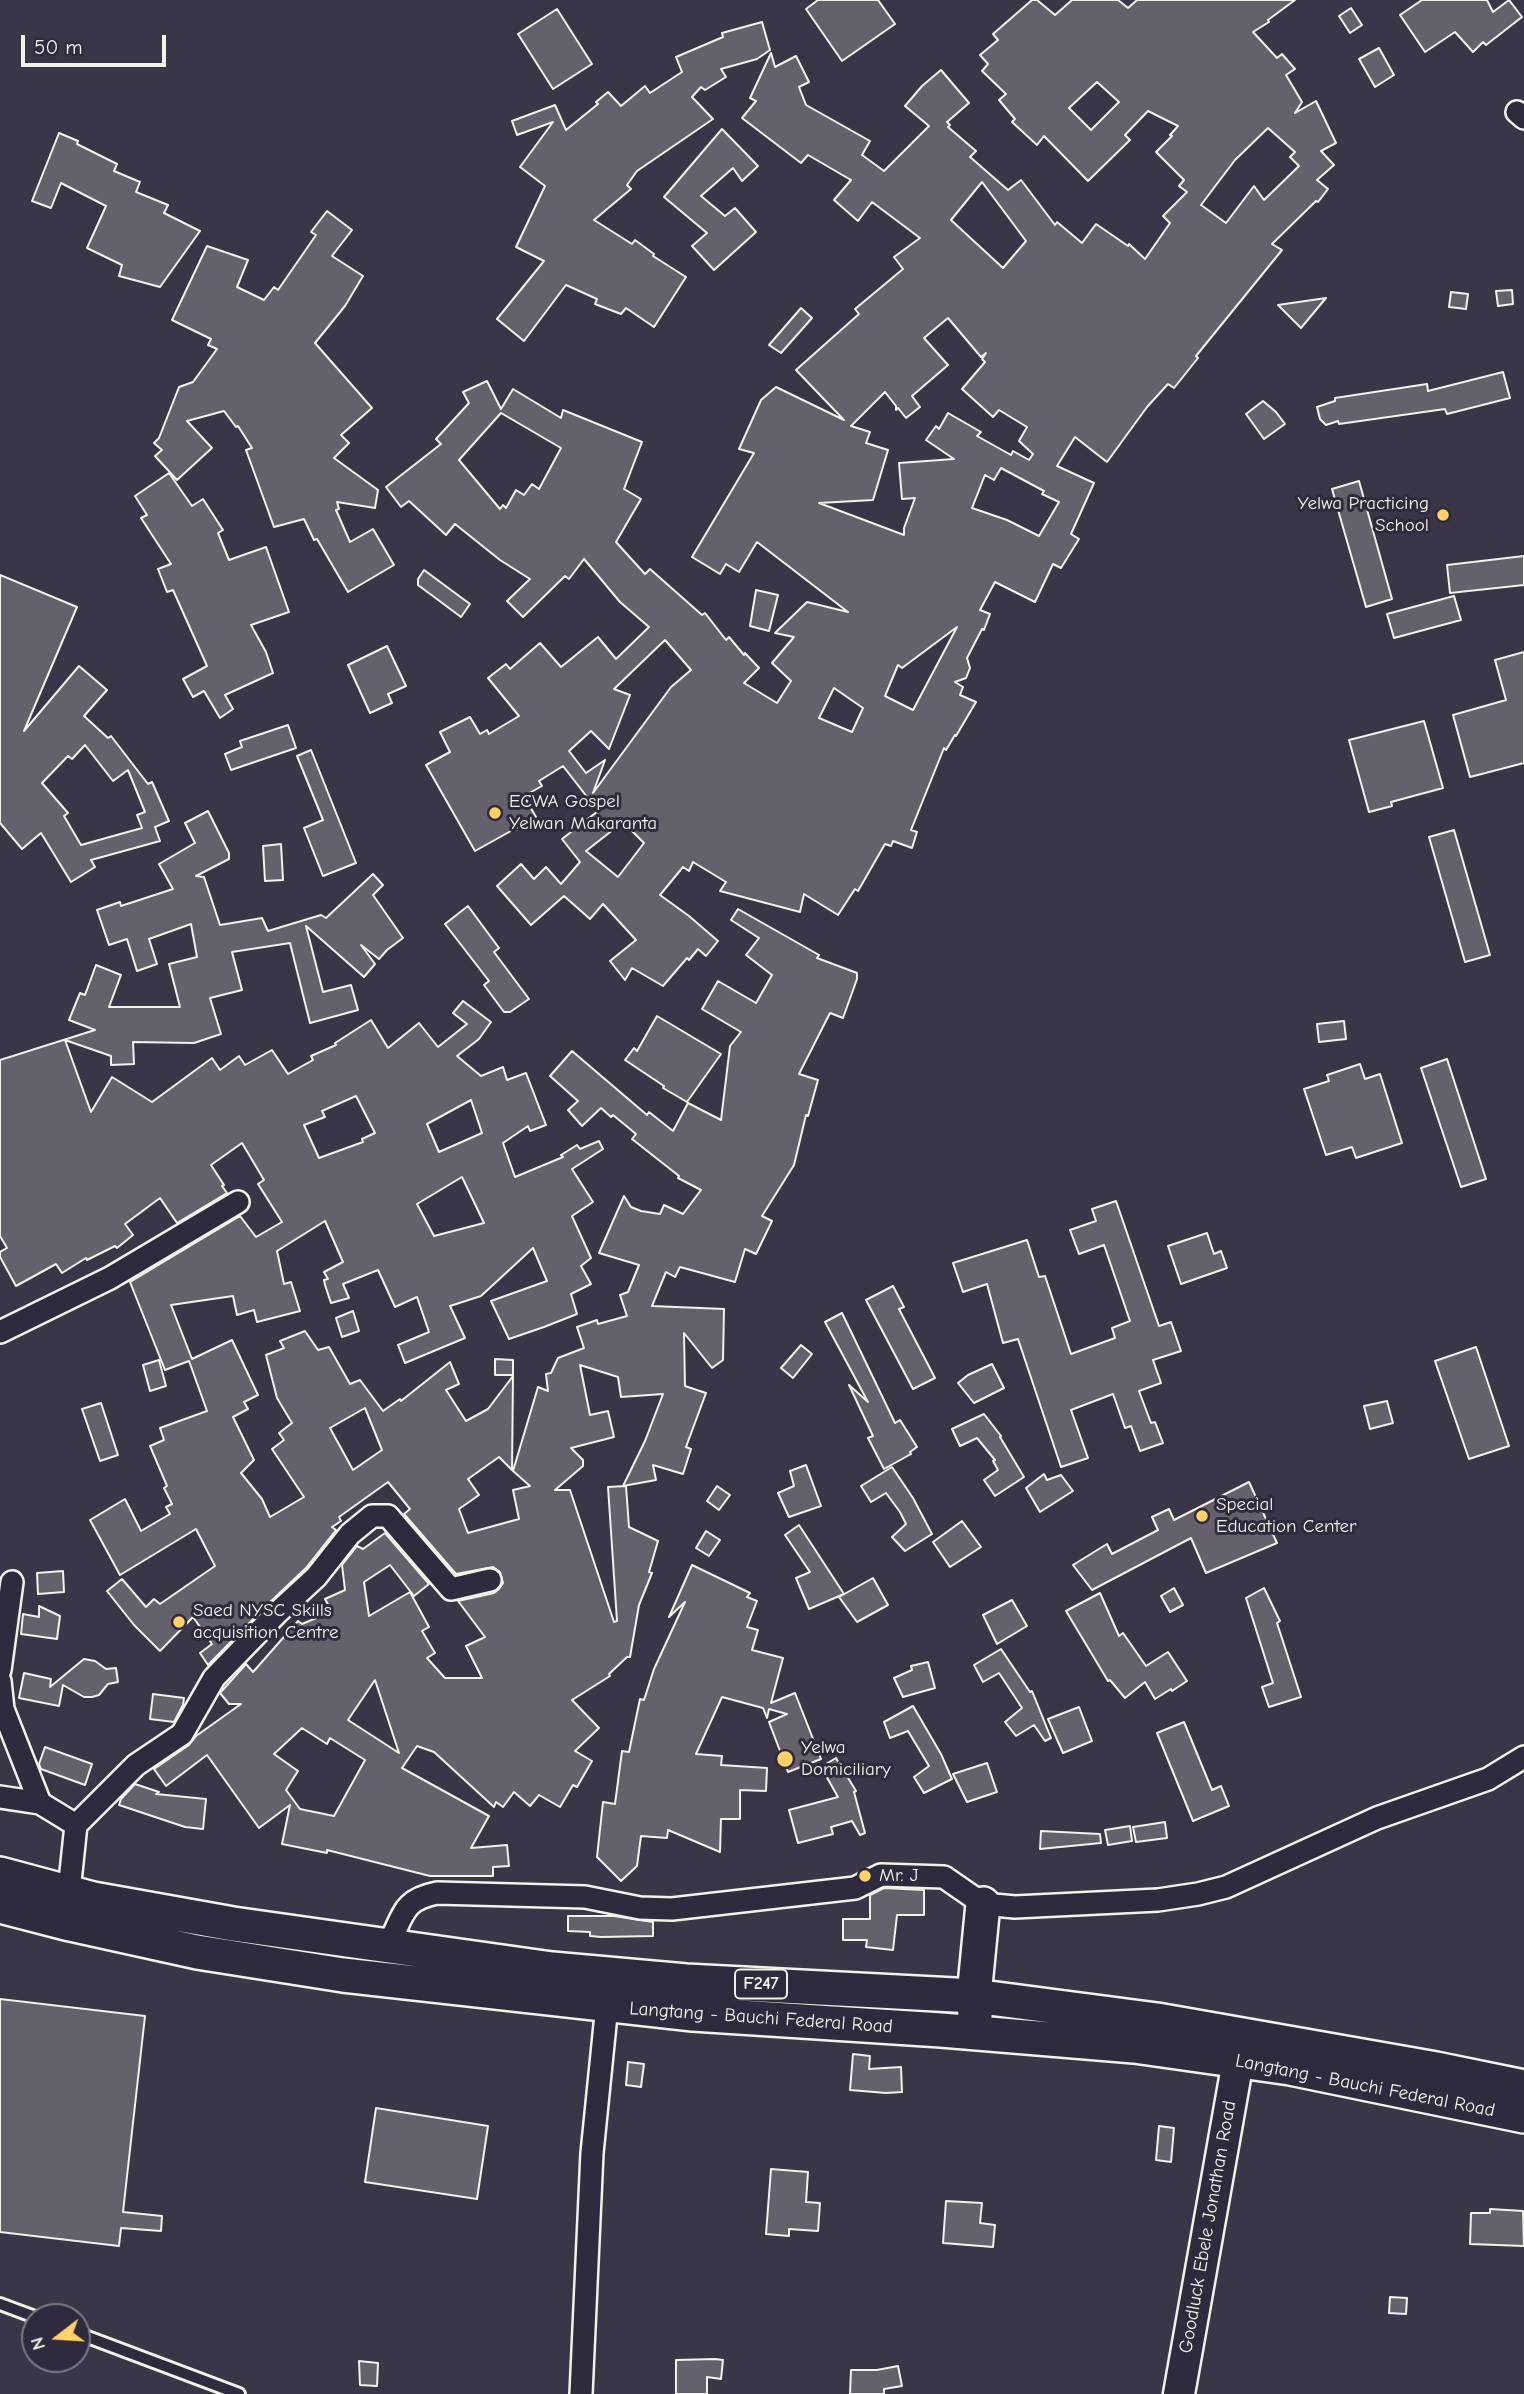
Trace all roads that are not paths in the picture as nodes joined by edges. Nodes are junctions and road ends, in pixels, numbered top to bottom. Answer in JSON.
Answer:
{"nodes":[{"id":1,"x":238,"y":1202,"type":"dead end"},
{"id":2,"x":0,"y":1332,"type":"edge"},
{"id":3,"x":490,"y":1580,"type":"dead end"},
{"id":4,"x":12,"y":1582,"type":"dead end"},
{"id":5,"x":0,"y":1670,"type":"edge"},
{"id":6,"x":0,"y":1681,"type":"edge"},
{"id":7,"x":1524,"y":1758,"type":"edge"},
{"id":8,"x":0,"y":1797,"type":"edge"},
{"id":9,"x":40,"y":1803,"type":"junction"},
{"id":10,"x":76,"y":1825,"type":"junction"},
{"id":11,"x":0,"y":1874,"type":"edge"},
{"id":12,"x":69,"y":1891,"type":"junction"},
{"id":13,"x":983,"y":1904,"type":"junction"},
{"id":14,"x":0,"y":1906,"type":"edge"},
{"id":15,"x":388,"y":1945,"type":"junction"},
{"id":16,"x":608,"y":1990,"type":"junction"},
{"id":17,"x":974,"y":1996,"type":"junction"},
{"id":18,"x":976,"y":2033,"type":"junction"},
{"id":19,"x":1238,"y":2061,"type":"junction"},
{"id":20,"x":1524,"y":2087,"type":"edge"},
{"id":21,"x":1524,"y":2116,"type":"edge"},
{"id":22,"x":0,"y":2304,"type":"edge"},
{"id":23,"x":21,"y":2312,"type":"edge"},
{"id":24,"x":91,"y":2338,"type":"edge"},
{"id":25,"x":239,"y":2394,"type":"edge"},
{"id":26,"x":581,"y":2394,"type":"edge"},
{"id":27,"x":1179,"y":2394,"type":"edge"}],
"edges":[{"from":1,"to":2,"type":"street"},
{"from":3,"to":10,"type":"street"},
{"from":4,"to":5,"type":"street"},
{"from":6,"to":9,"type":"street"},
{"from":7,"to":13,"type":"street"},
{"from":8,"to":9,"type":"street"},
{"from":9,"to":10,"type":"street"},
{"from":10,"to":12,"type":"street"},
{"from":11,"to":12,"type":"main road","number":"F247"},
{"from":12,"to":15,"type":"main road","number":"F247"},
{"from":13,"to":15,"type":"street"},
{"from":13,"to":17,"type":"main road"},
{"from":14,"to":16,"type":"main road","name":"Langtang - Bauchi Federal Road","number":"F247"},
{"from":15,"to":16,"type":"main road","number":"F247"},
{"from":16,"to":17,"type":"main road","number":"F247"},
{"from":16,"to":18,"type":"main road","name":"Langtang - Bauchi Federal Road","number":"F247"},
{"from":16,"to":26,"type":"street"},
{"from":17,"to":18,"type":"main road"},
{"from":17,"to":20,"type":"main road","number":"F247"},
{"from":18,"to":19,"type":"main road","name":"Langtang - Bauchi Federal Road","number":"F247"},
{"from":19,"to":21,"type":"main road","name":"Langtang - Bauchi Federal Road","number":"F247"},
{"from":19,"to":27,"type":"main road","name":"Goodluck Ebele Jonathan Road"},
{"from":22,"to":23,"type":"lane"},
{"from":24,"to":25,"type":"lane"}]}
